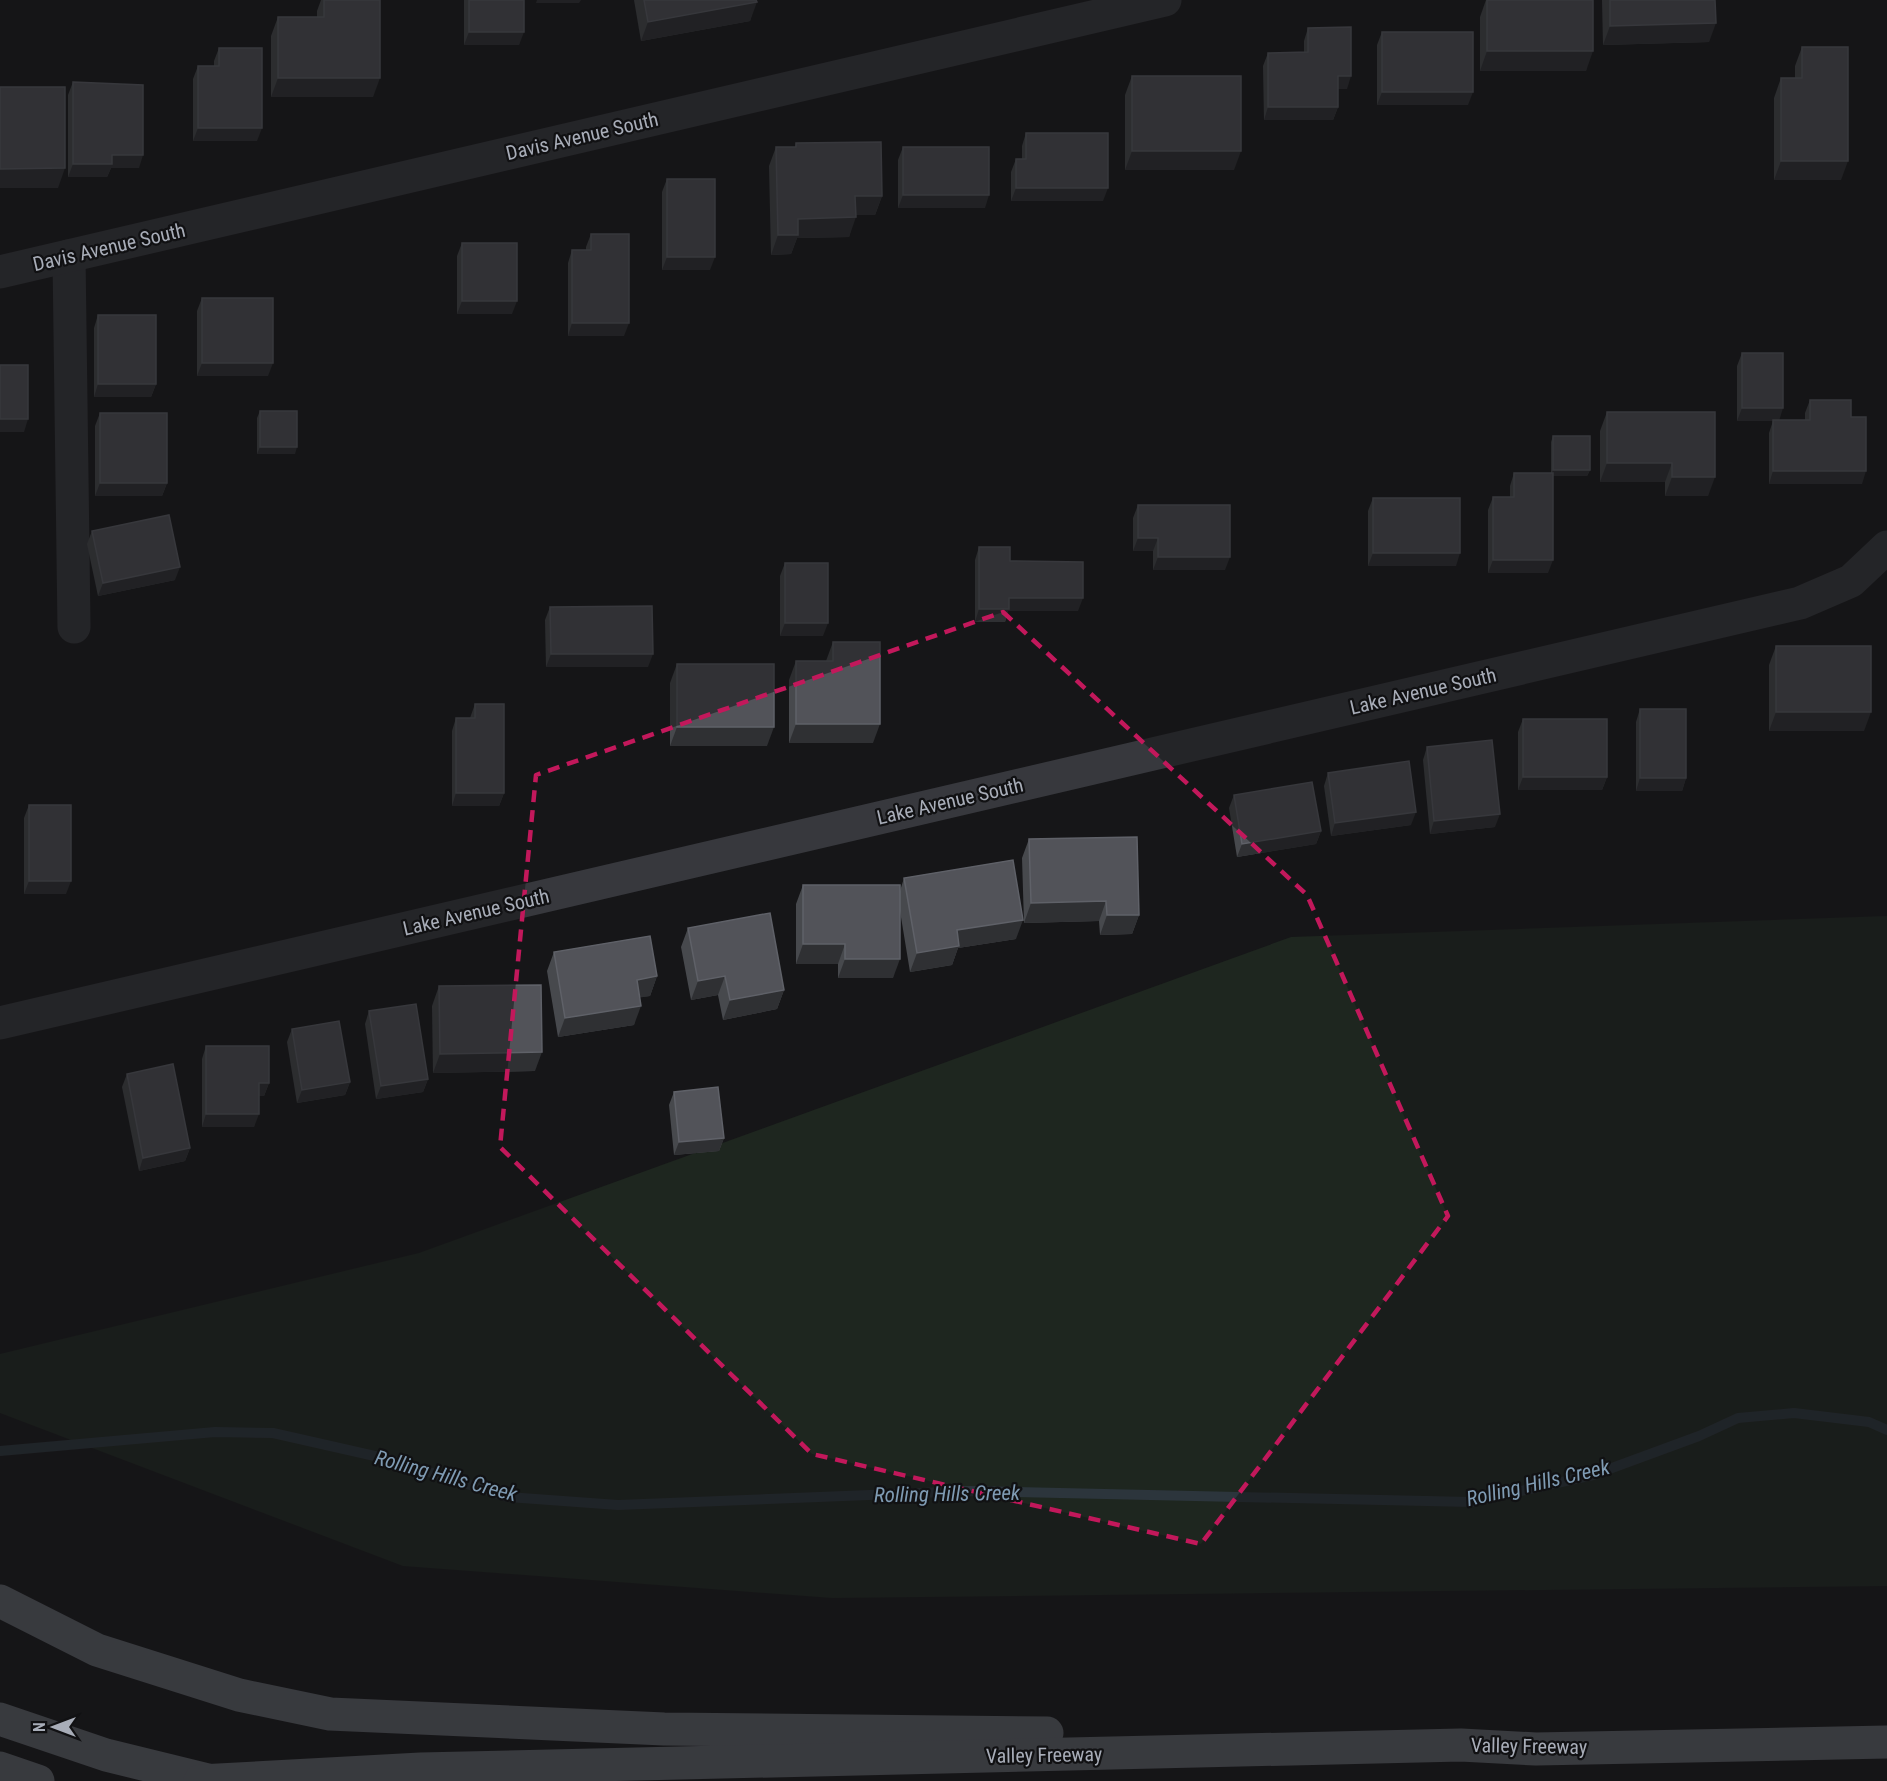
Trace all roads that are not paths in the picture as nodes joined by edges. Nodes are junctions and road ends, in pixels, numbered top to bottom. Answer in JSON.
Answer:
{"nodes":[{"id":1,"x":1164,"y":0,"type":"edge"},
{"id":2,"x":69,"y":256,"type":"junction"},
{"id":3,"x":0,"y":272,"type":"edge"},
{"id":4,"x":1886,"y":549,"type":"edge"},
{"id":5,"x":74,"y":627,"type":"dead end"},
{"id":6,"x":0,"y":1023,"type":"edge"},
{"id":7,"x":0,"y":1601,"type":"edge"},
{"id":8,"x":0,"y":1719,"type":"edge"},
{"id":9,"x":1887,"y":1742,"type":"edge"},
{"id":10,"x":1461,"y":1745,"type":"junction"},
{"id":11,"x":0,"y":1768,"type":"edge"},
{"id":12,"x":38,"y":1781,"type":"edge"},
{"id":13,"x":201,"y":1781,"type":"edge"},
{"id":14,"x":212,"y":1781,"type":"edge"}],
"edges":[{"from":1,"to":2,"type":"street","name":"Davis Avenue South"},
{"from":2,"to":3,"type":"street","name":"Davis Avenue South"},
{"from":2,"to":5,"type":"street"},
{"from":4,"to":6,"type":"street","name":"Lake Avenue South"},
{"from":7,"to":10,"type":"highway"},
{"from":8,"to":14,"type":"highway"},
{"from":9,"to":10,"type":"highway","name":"Valley Freeway"},
{"from":10,"to":13,"type":"highway","name":"Valley Freeway"},
{"from":11,"to":12,"type":"highway"}]}
